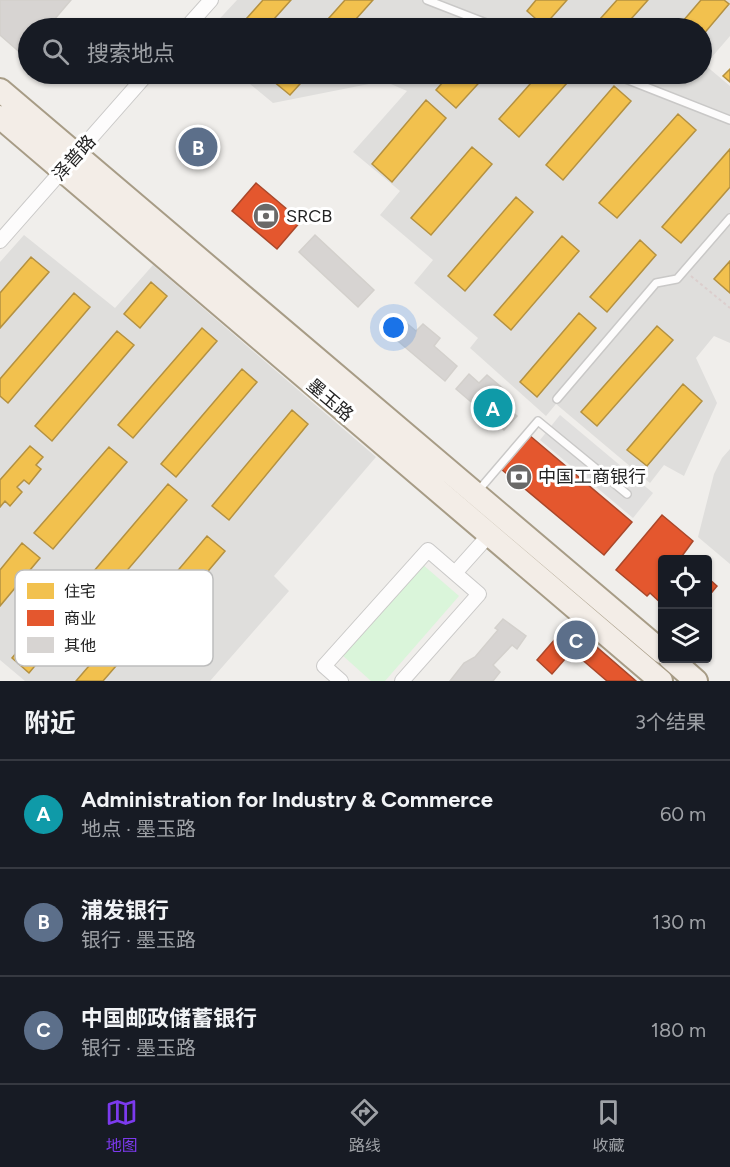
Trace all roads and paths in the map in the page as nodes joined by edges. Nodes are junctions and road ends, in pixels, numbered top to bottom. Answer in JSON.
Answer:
{"nodes":[{"id":1,"x":211,"y":0,"type":"edge"},
{"id":2,"x":427,"y":0,"type":"edge"},
{"id":3,"x":195,"y":18,"type":"edge"},
{"id":4,"x":473,"y":18,"type":"edge"},
{"id":5,"x":138,"y":84,"type":"edge"},
{"id":6,"x":638,"y":84,"type":"edge"},
{"id":7,"x":0,"y":90,"type":"edge"},
{"id":8,"x":0,"y":117,"type":"edge"},
{"id":9,"x":730,"y":120,"type":"edge"},
{"id":10,"x":69,"y":164,"type":"junction"},
{"id":11,"x":730,"y":218,"type":"edge"},
{"id":12,"x":0,"y":241,"type":"edge"},
{"id":13,"x":685,"y":270,"type":"junction"},
{"id":14,"x":730,"y":308,"type":"edge"},
{"id":15,"x":557,"y":399,"type":"dead end"},
{"id":16,"x":476,"y":494,"type":"junction"},
{"id":17,"x":627,"y":495,"type":"dead end"},
{"id":18,"x":460,"y":510,"type":"junction"},
{"id":19,"x":489,"y":535,"type":"junction"},
{"id":20,"x":455,"y":573,"type":"junction"},
{"id":21,"x":658,"y":648,"type":"edge"},
{"id":22,"x":676,"y":663,"type":"edge"},
{"id":23,"x":341,"y":681,"type":"edge"},
{"id":24,"x":402,"y":681,"type":"edge"},
{"id":25,"x":661,"y":681,"type":"edge"},
{"id":26,"x":696,"y":681,"type":"edge"}],
"edges":[{"from":1,"to":3,"type":"street"},
{"from":2,"to":4,"type":"lane"},
{"from":5,"to":10,"type":"street","name":"泽普路"},
{"from":6,"to":9,"type":"lane"},
{"from":7,"to":10,"type":"main road","name":"墨玉路"},
{"from":8,"to":10,"type":"main road","name":"墨玉路"},
{"from":10,"to":12,"type":"street","name":"泽普路"},
{"from":10,"to":16,"type":"main road","name":"墨玉路"},
{"from":10,"to":18,"type":"main road","name":"墨玉路"},
{"from":11,"to":13,"type":"lane"},
{"from":13,"to":14,"type":"path"},
{"from":13,"to":15,"type":"lane"},
{"from":16,"to":17,"type":"lane"},
{"from":16,"to":18,"type":"lane"},
{"from":16,"to":21,"type":"main road","name":"墨玉路"},
{"from":18,"to":19,"type":"main road","name":"墨玉路"},
{"from":19,"to":20,"type":"street"},
{"from":19,"to":25,"type":"main road","name":"墨玉路"},
{"from":20,"to":23,"type":"street"},
{"from":20,"to":24,"type":"street"},
{"from":22,"to":26,"type":"main road"}]}
